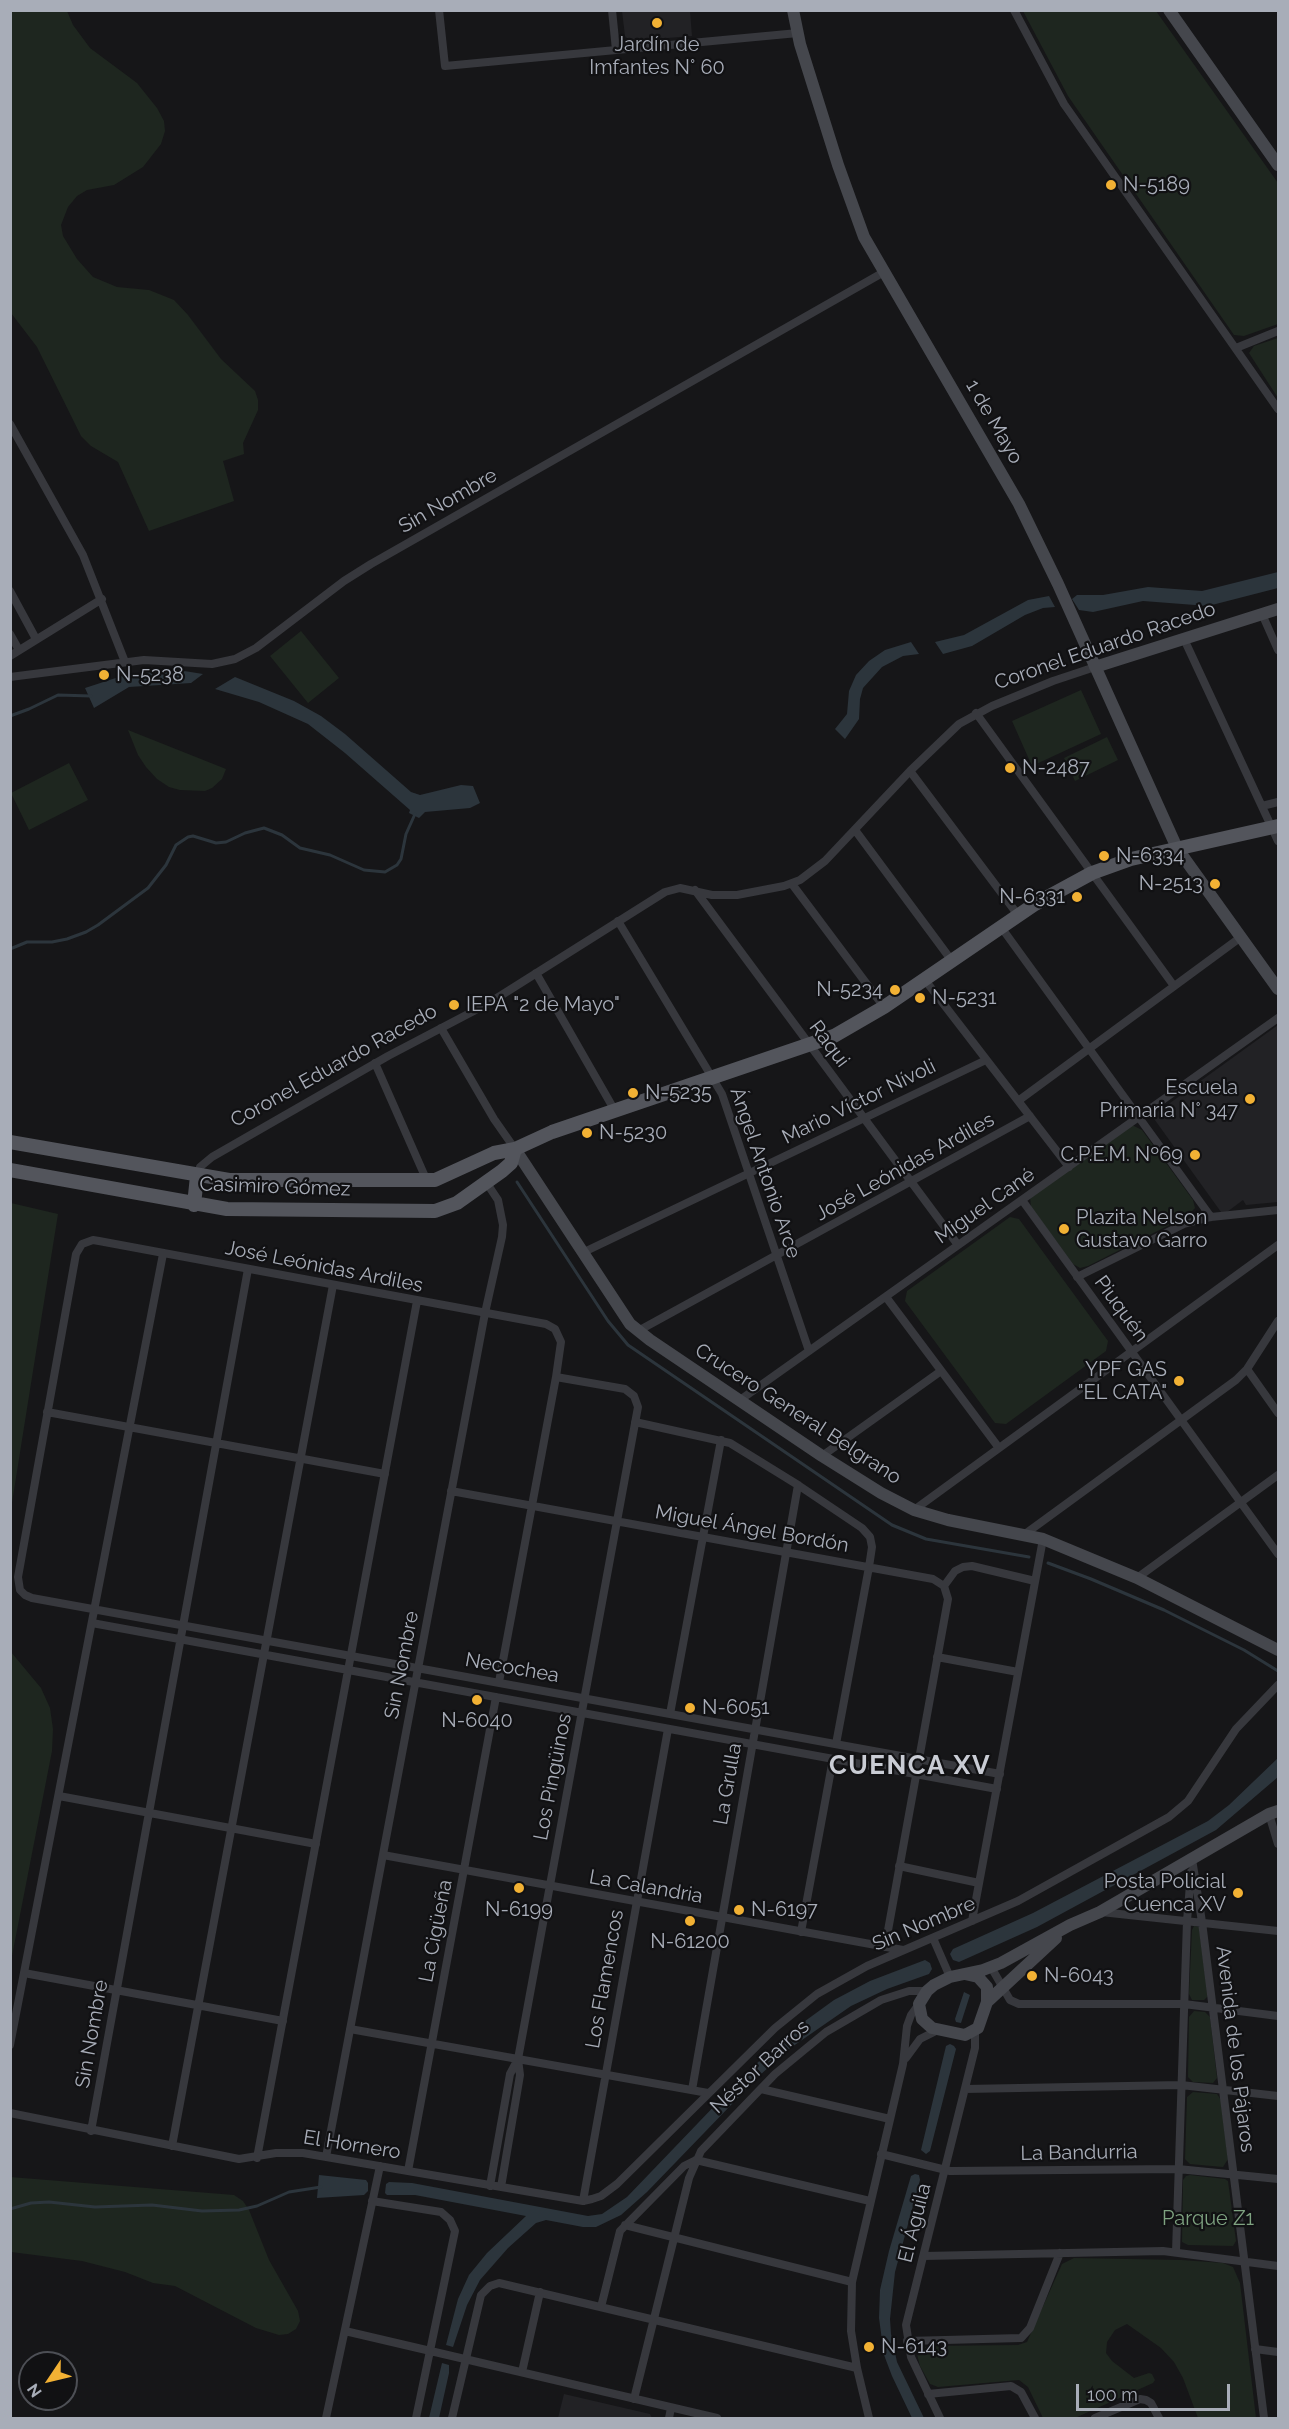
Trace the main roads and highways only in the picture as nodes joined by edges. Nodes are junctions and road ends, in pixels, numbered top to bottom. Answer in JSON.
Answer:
{"nodes":[{"id":1,"x":1275,"y":827,"type":"edge"},
{"id":2,"x":10,"y":1142,"type":"edge"},
{"id":3,"x":515,"y":1149,"type":"junction"},
{"id":4,"x":10,"y":1170,"type":"edge"},
{"id":5,"x":197,"y":1176,"type":"junction"},
{"id":6,"x":194,"y":1205,"type":"junction"}],
"edges":[{"from":1,"to":3,"type":"main road","name":"Casimiro Gómez"},
{"from":2,"to":5,"type":"main road","name":"Casimiro Gómez"},
{"from":3,"to":5,"type":"main road","name":"Casimiro Gómez"},
{"from":3,"to":6,"type":"main road","name":"Casimiro Gómez"},
{"from":4,"to":6,"type":"main road","name":"Casimiro Gómez"},
{"from":5,"to":6,"type":"main road"}]}
